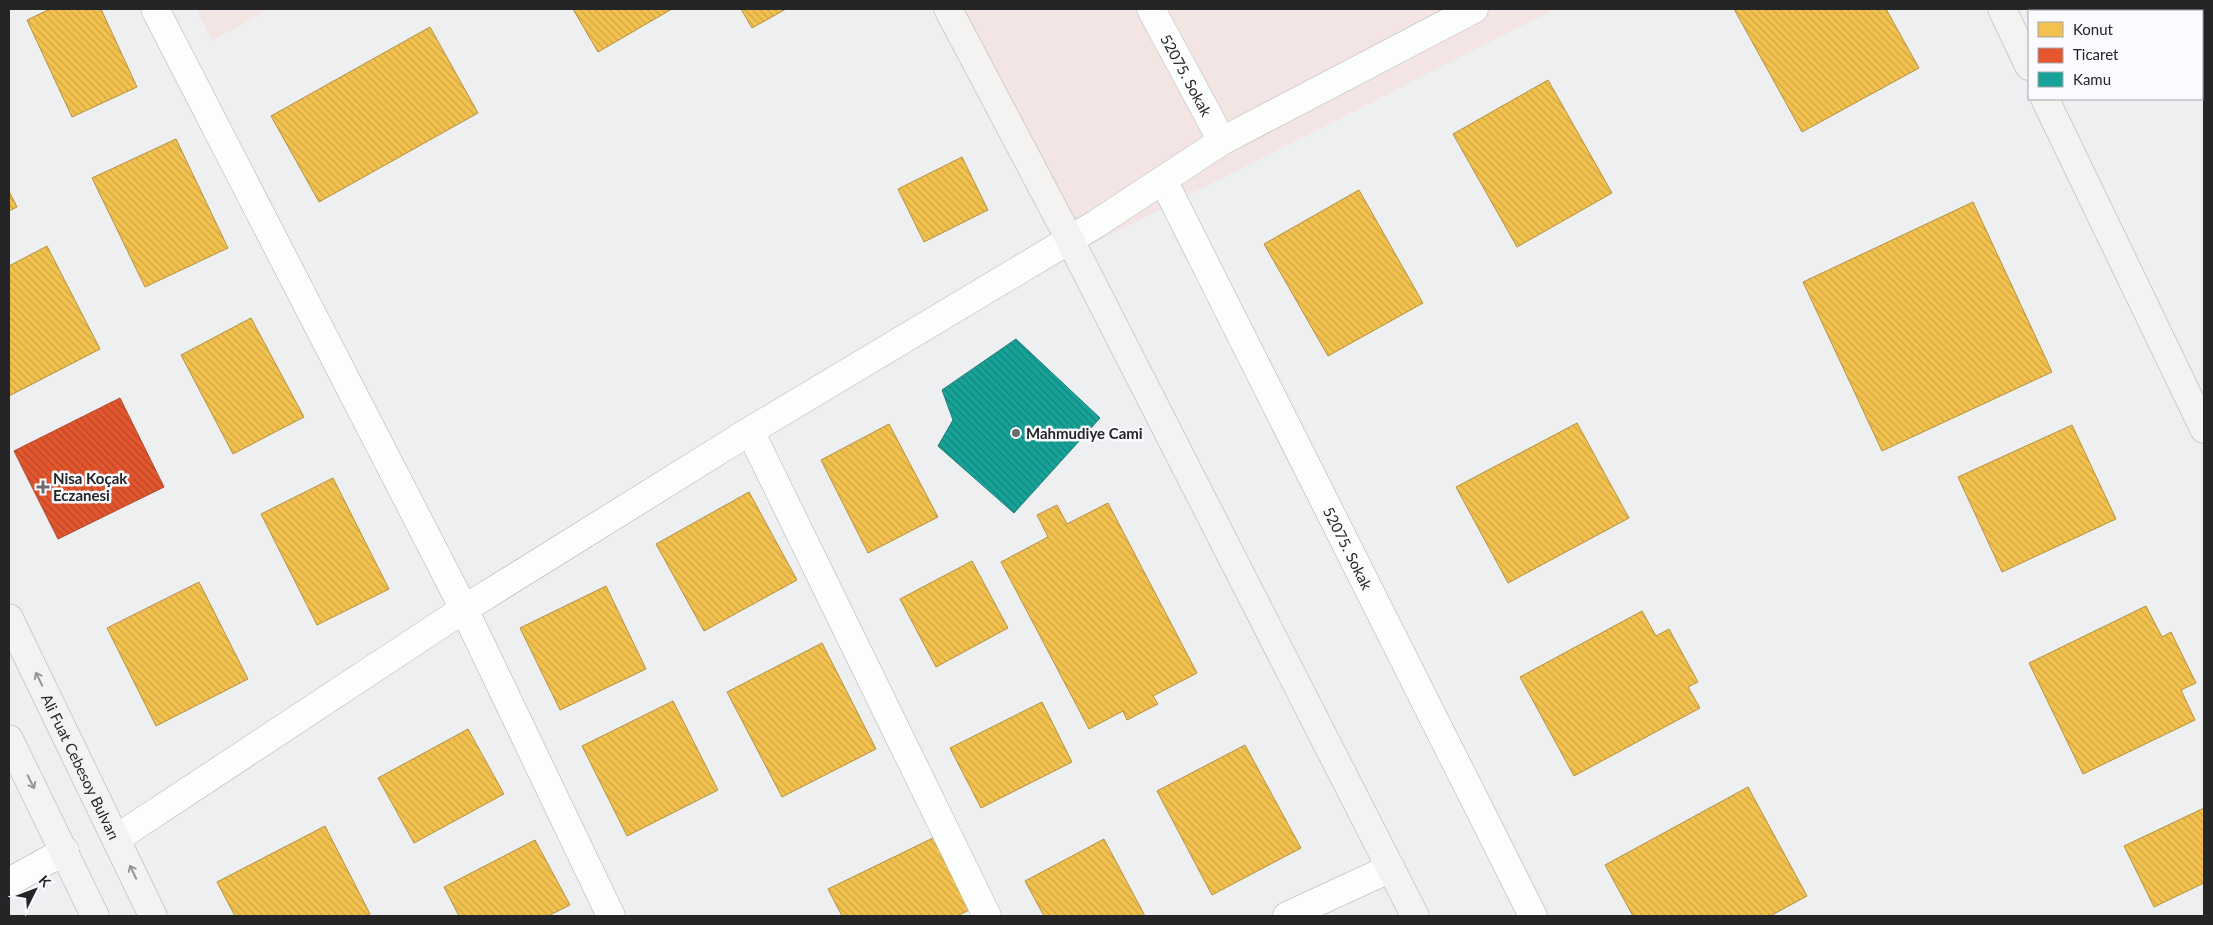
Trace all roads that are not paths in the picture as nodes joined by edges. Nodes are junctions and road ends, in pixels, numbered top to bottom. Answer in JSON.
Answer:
{"nodes":[{"id":1,"x":155,"y":9,"type":"edge"},
{"id":2,"x":948,"y":9,"type":"edge"},
{"id":3,"x":1151,"y":9,"type":"edge"},
{"id":4,"x":1474,"y":9,"type":"edge"},
{"id":5,"x":2002,"y":9,"type":"edge"},
{"id":6,"x":2028,"y":64,"type":"edge"},
{"id":7,"x":2045,"y":100,"type":"edge"},
{"id":8,"x":1222,"y":141,"type":"junction"},
{"id":9,"x":1163,"y":180,"type":"junction"},
{"id":10,"x":1069,"y":238,"type":"junction"},
{"id":11,"x":2204,"y":429,"type":"edge"},
{"id":12,"x":750,"y":432,"type":"junction"},
{"id":13,"x":464,"y":609,"type":"junction"},
{"id":14,"x":9,"y":618,"type":"edge"},
{"id":15,"x":9,"y":739,"type":"edge"},
{"id":16,"x":117,"y":838,"type":"junction"},
{"id":17,"x":65,"y":851,"type":"junction"},
{"id":18,"x":1391,"y":868,"type":"junction"},
{"id":19,"x":9,"y":882,"type":"edge"},
{"id":20,"x":95,"y":916,"type":"edge"},
{"id":21,"x":153,"y":916,"type":"edge"},
{"id":22,"x":612,"y":916,"type":"edge"},
{"id":23,"x":987,"y":916,"type":"edge"},
{"id":24,"x":1287,"y":916,"type":"edge"},
{"id":25,"x":1415,"y":916,"type":"edge"},
{"id":26,"x":1533,"y":916,"type":"edge"}],
"edges":[{"from":1,"to":13,"type":"street"},
{"from":2,"to":10,"type":"street"},
{"from":3,"to":8,"type":"street","name":"52075. Sokak"},
{"from":4,"to":8,"type":"street"},
{"from":5,"to":6,"type":"street"},
{"from":7,"to":11,"type":"street"},
{"from":8,"to":9,"type":"street"},
{"from":9,"to":10,"type":"street"},
{"from":9,"to":26,"type":"street","name":"52075. Sokak"},
{"from":10,"to":12,"type":"street"},
{"from":10,"to":18,"type":"street"},
{"from":12,"to":13,"type":"street"},
{"from":12,"to":23,"type":"street"},
{"from":13,"to":16,"type":"street"},
{"from":13,"to":22,"type":"street"},
{"from":16,"to":14,"type":"street","name":"Ali Fuat Cebesoy Bulvarı","one_way":true},
{"from":15,"to":17,"type":"street","one_way":true},
{"from":21,"to":16,"type":"street","name":"Ali Fuat Cebesoy Bulvarı","one_way":true},
{"from":17,"to":19,"type":"street"},
{"from":17,"to":20,"type":"street"},
{"from":18,"to":24,"type":"street"},
{"from":18,"to":25,"type":"street"}]}
